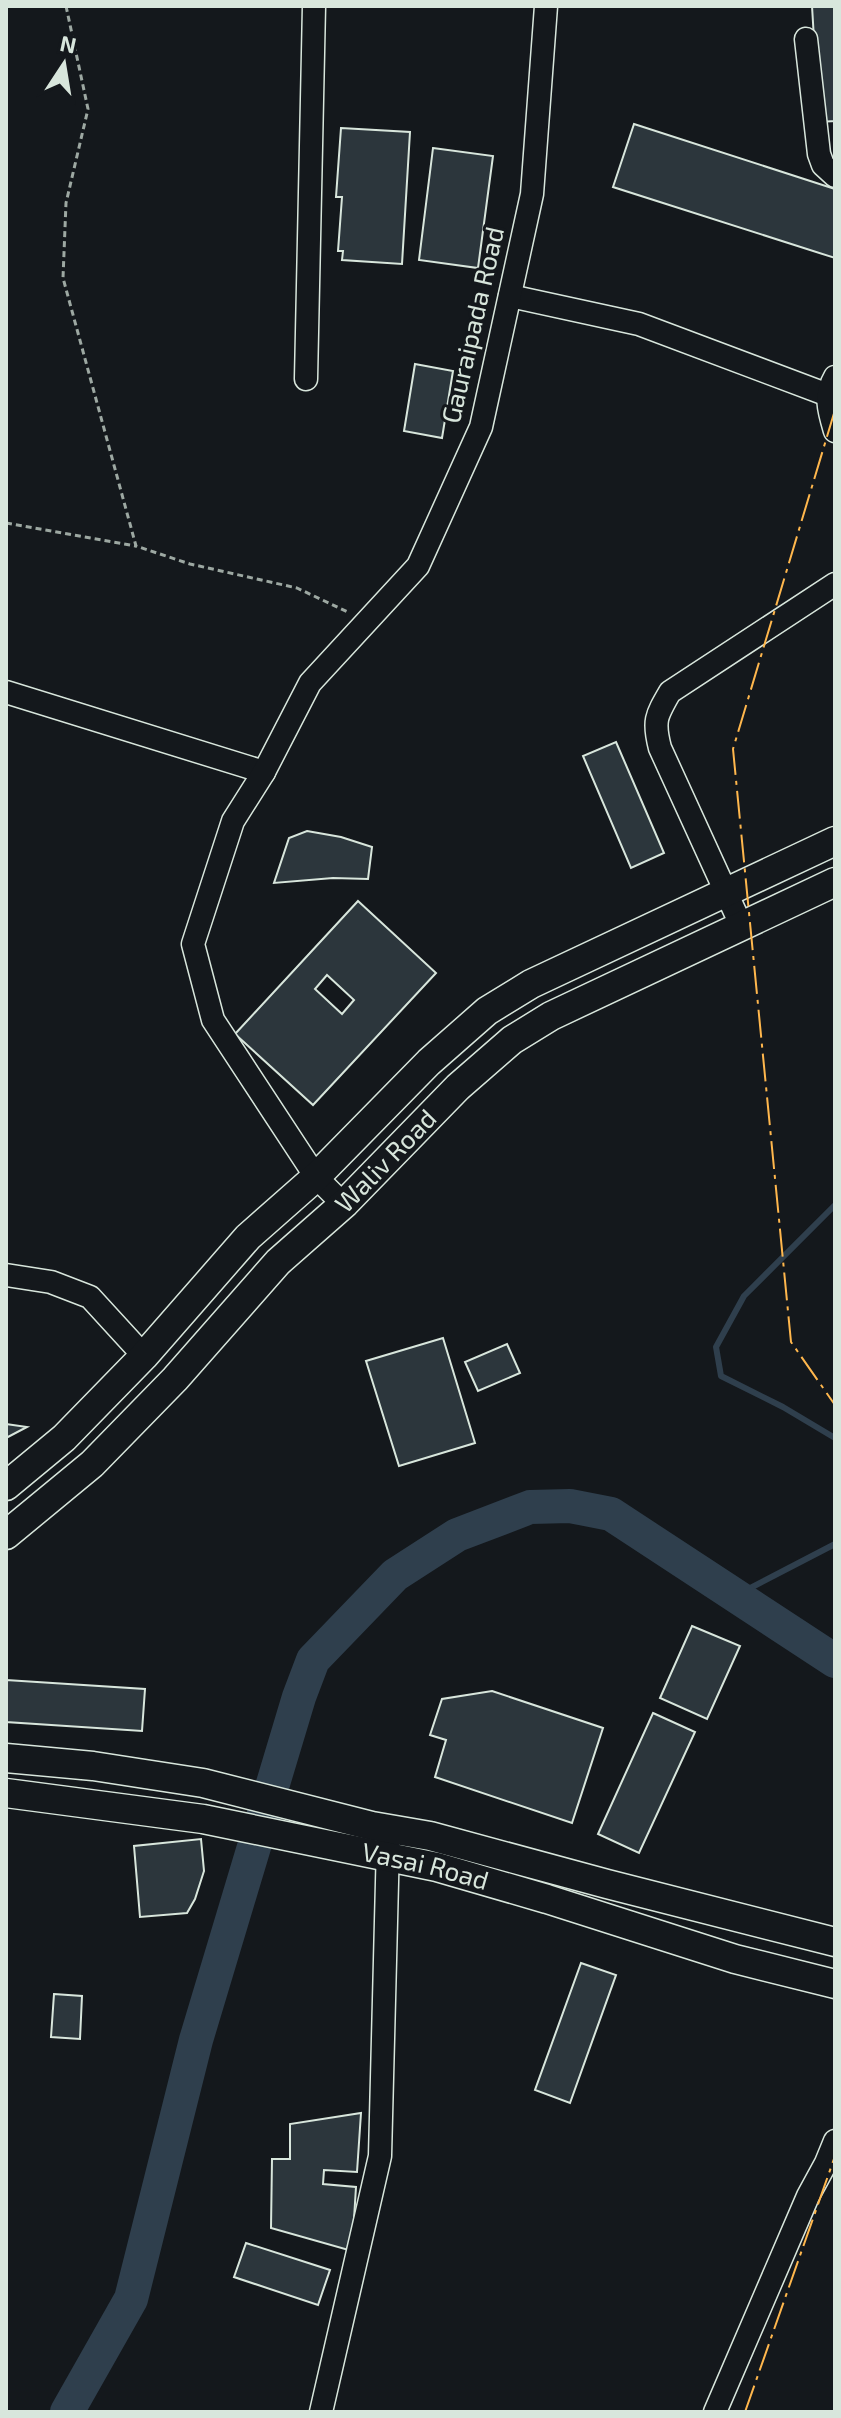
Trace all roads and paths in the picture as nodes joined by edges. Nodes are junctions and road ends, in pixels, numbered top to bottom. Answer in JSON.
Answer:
{"nodes":[{"id":1,"x":66,"y":6,"type":"edge"},
{"id":2,"x":314,"y":6,"type":"edge"},
{"id":3,"x":546,"y":6,"type":"edge"},
{"id":4,"x":806,"y":39,"type":"dead end"},
{"id":5,"x":835,"y":176,"type":"edge"},
{"id":6,"x":510,"y":296,"type":"junction"},
{"id":7,"x":306,"y":379,"type":"dead end"},
{"id":8,"x":832,"y":386,"type":"edge"},
{"id":9,"x":835,"y":431,"type":"edge"},
{"id":10,"x":6,"y":523,"type":"edge"},
{"id":11,"x":136,"y":546,"type":"junction"},
{"id":12,"x":835,"y":584,"type":"edge"},
{"id":13,"x":368,"y":621,"type":"junction"},
{"id":14,"x":6,"y":692,"type":"edge"},
{"id":15,"x":264,"y":772,"type":"junction"},
{"id":16,"x":835,"y":841,"type":"edge"},
{"id":17,"x":835,"y":882,"type":"edge"},
{"id":18,"x":726,"y":891,"type":"junction"},
{"id":19,"x":741,"y":925,"type":"junction"},
{"id":20,"x":316,"y":1177,"type":"junction"},
{"id":21,"x":343,"y":1204,"type":"junction"},
{"id":22,"x":6,"y":1275,"type":"edge"},
{"id":23,"x":144,"y":1356,"type":"junction"},
{"id":24,"x":6,"y":1486,"type":"edge"},
{"id":25,"x":6,"y":1535,"type":"edge"},
{"id":26,"x":6,"y":1758,"type":"edge"},
{"id":27,"x":6,"y":1793,"type":"edge"},
{"id":28,"x":377,"y":1840,"type":"junction"},
{"id":29,"x":835,"y":1942,"type":"edge"},
{"id":30,"x":835,"y":1984,"type":"edge"},
{"id":31,"x":835,"y":2141,"type":"edge"},
{"id":32,"x":321,"y":2412,"type":"edge"},
{"id":33,"x":715,"y":2412,"type":"edge"}],
"edges":[{"from":1,"to":11,"type":"path"},
{"from":2,"to":7,"type":"street"},
{"from":3,"to":6,"type":"street","name":"Gauraipada Road"},
{"from":4,"to":5,"type":"street"},
{"from":6,"to":8,"type":"street"},
{"from":6,"to":13,"type":"street","name":"Gauraipada Road"},
{"from":8,"to":9,"type":"street"},
{"from":10,"to":11,"type":"path"},
{"from":11,"to":13,"type":"path"},
{"from":12,"to":18,"type":"street"},
{"from":13,"to":15,"type":"street","name":"Gauraipada Road"},
{"from":14,"to":15,"type":"street"},
{"from":15,"to":20,"type":"street","name":"Gauraipada Road"},
{"from":16,"to":18,"type":"main road","name":"Waliv Road"},
{"from":17,"to":19,"type":"main road","name":"Waliv Road"},
{"from":18,"to":19,"type":"street"},
{"from":18,"to":20,"type":"main road","name":"Waliv Road"},
{"from":19,"to":21,"type":"main road","name":"Waliv Road"},
{"from":20,"to":21,"type":"street","name":"Gauraipada Road"},
{"from":20,"to":23,"type":"main road","name":"Waliv Road"},
{"from":21,"to":25,"type":"main road","name":"Waliv Road"},
{"from":22,"to":23,"type":"street"},
{"from":23,"to":24,"type":"main road","name":"Waliv Road"},
{"from":26,"to":28,"type":"main road","name":"Vasai Road"},
{"from":27,"to":28,"type":"main road","name":"Vasai Road"},
{"from":28,"to":29,"type":"main road","name":"Vasai Road"},
{"from":28,"to":30,"type":"main road","name":"Vasai Road"},
{"from":28,"to":32,"type":"street"},
{"from":31,"to":33,"type":"street"}]}
